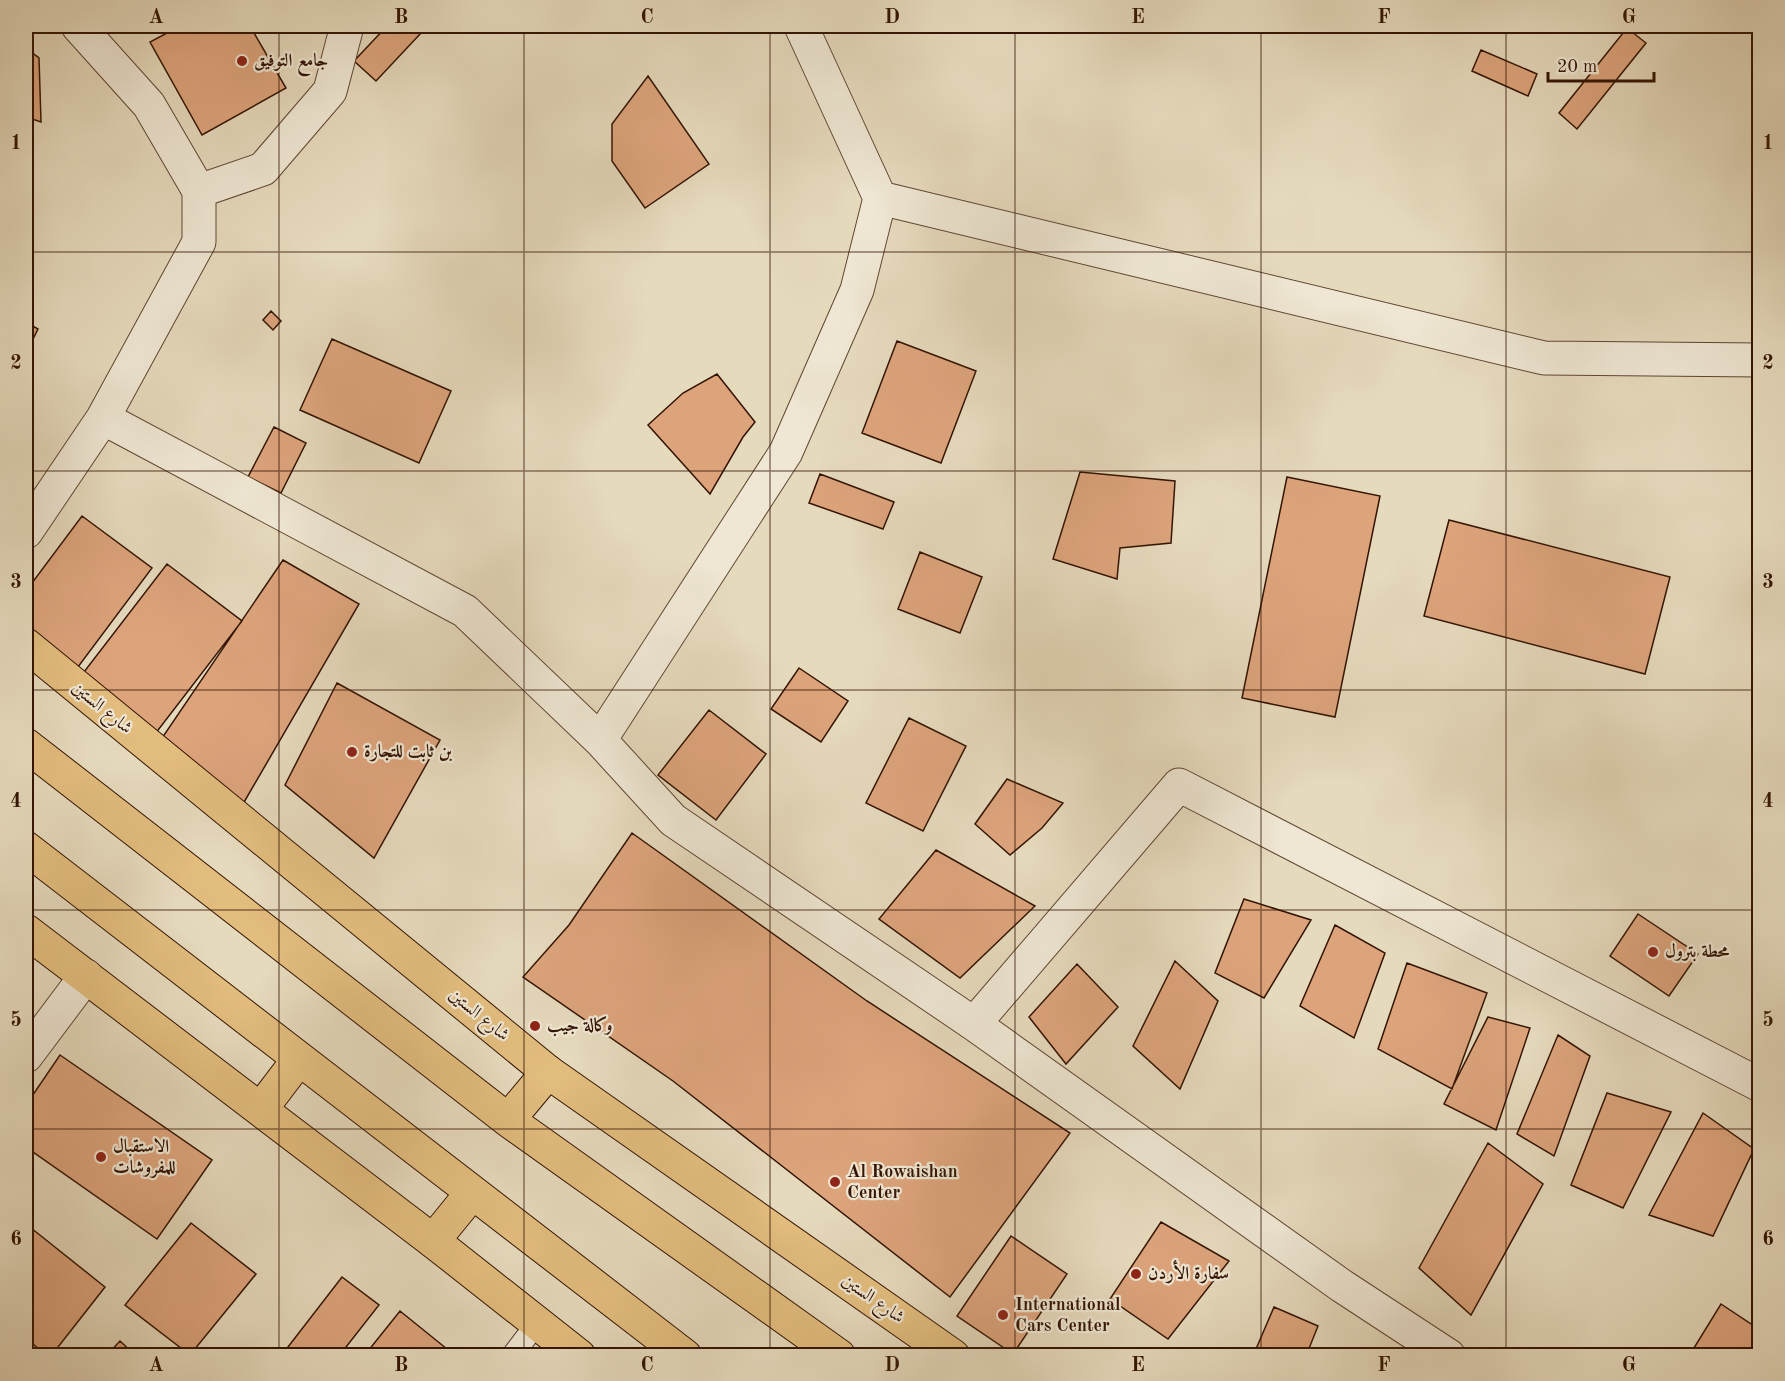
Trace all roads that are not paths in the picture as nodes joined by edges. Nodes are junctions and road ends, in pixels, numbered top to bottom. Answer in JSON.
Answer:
{"nodes":[{"id":1,"x":78,"y":26,"type":"edge"},
{"id":2,"x":347,"y":26,"type":"edge"},
{"id":3,"x":801,"y":26,"type":"edge"},
{"id":4,"x":199,"y":190,"type":"junction"},
{"id":5,"x":880,"y":198,"type":"junction"},
{"id":6,"x":1760,"y":360,"type":"edge"},
{"id":7,"x":103,"y":418,"type":"junction"},
{"id":8,"x":26,"y":532,"type":"edge"},
{"id":9,"x":26,"y":645,"type":"edge"},
{"id":10,"x":600,"y":740,"type":"junction"},
{"id":11,"x":26,"y":745,"type":"edge"},
{"id":12,"x":26,"y":848,"type":"edge"},
{"id":13,"x":26,"y":931,"type":"edge"},
{"id":14,"x":86,"y":976,"type":"junction"},
{"id":15,"x":974,"y":1024,"type":"junction"},
{"id":16,"x":26,"y":1056,"type":"edge"},
{"id":17,"x":299,"y":1059,"type":"junction"},
{"id":18,"x":548,"y":1072,"type":"junction"},
{"id":19,"x":1760,"y":1085,"type":"edge"},
{"id":20,"x":261,"y":1109,"type":"junction"},
{"id":21,"x":508,"y":1120,"type":"junction"},
{"id":22,"x":472,"y":1193,"type":"junction"},
{"id":23,"x":433,"y":1241,"type":"junction"},
{"id":24,"x":537,"y":1323,"type":"junction"},
{"id":25,"x":512,"y":1356,"type":"edge"},
{"id":26,"x":579,"y":1356,"type":"edge"},
{"id":27,"x":685,"y":1356,"type":"edge"},
{"id":28,"x":839,"y":1356,"type":"edge"},
{"id":29,"x":954,"y":1356,"type":"edge"},
{"id":30,"x":1449,"y":1356,"type":"edge"}],
"edges":[{"from":1,"to":4,"type":"street"},
{"from":2,"to":4,"type":"street"},
{"from":3,"to":5,"type":"street"},
{"from":4,"to":7,"type":"street"},
{"from":5,"to":6,"type":"street"},
{"from":5,"to":10,"type":"street"},
{"from":7,"to":8,"type":"street"},
{"from":7,"to":10,"type":"street"},
{"from":9,"to":18,"type":"main road","name":"شارع الستين"},
{"from":10,"to":15,"type":"street"},
{"from":11,"to":21,"type":"main road"},
{"from":12,"to":17,"type":"main road"},
{"from":13,"to":14,"type":"main road"},
{"from":14,"to":16,"type":"street"},
{"from":14,"to":20,"type":"main road"},
{"from":15,"to":19,"type":"street"},
{"from":15,"to":30,"type":"street"},
{"from":17,"to":20,"type":"main road"},
{"from":17,"to":22,"type":"main road"},
{"from":18,"to":21,"type":"main road"},
{"from":18,"to":29,"type":"main road","name":"شارع الستين"},
{"from":20,"to":23,"type":"main road"},
{"from":21,"to":28,"type":"main road"},
{"from":22,"to":23,"type":"main road"},
{"from":22,"to":27,"type":"main road"},
{"from":23,"to":24,"type":"main road"},
{"from":24,"to":25,"type":"lane"},
{"from":24,"to":26,"type":"main road"}]}
